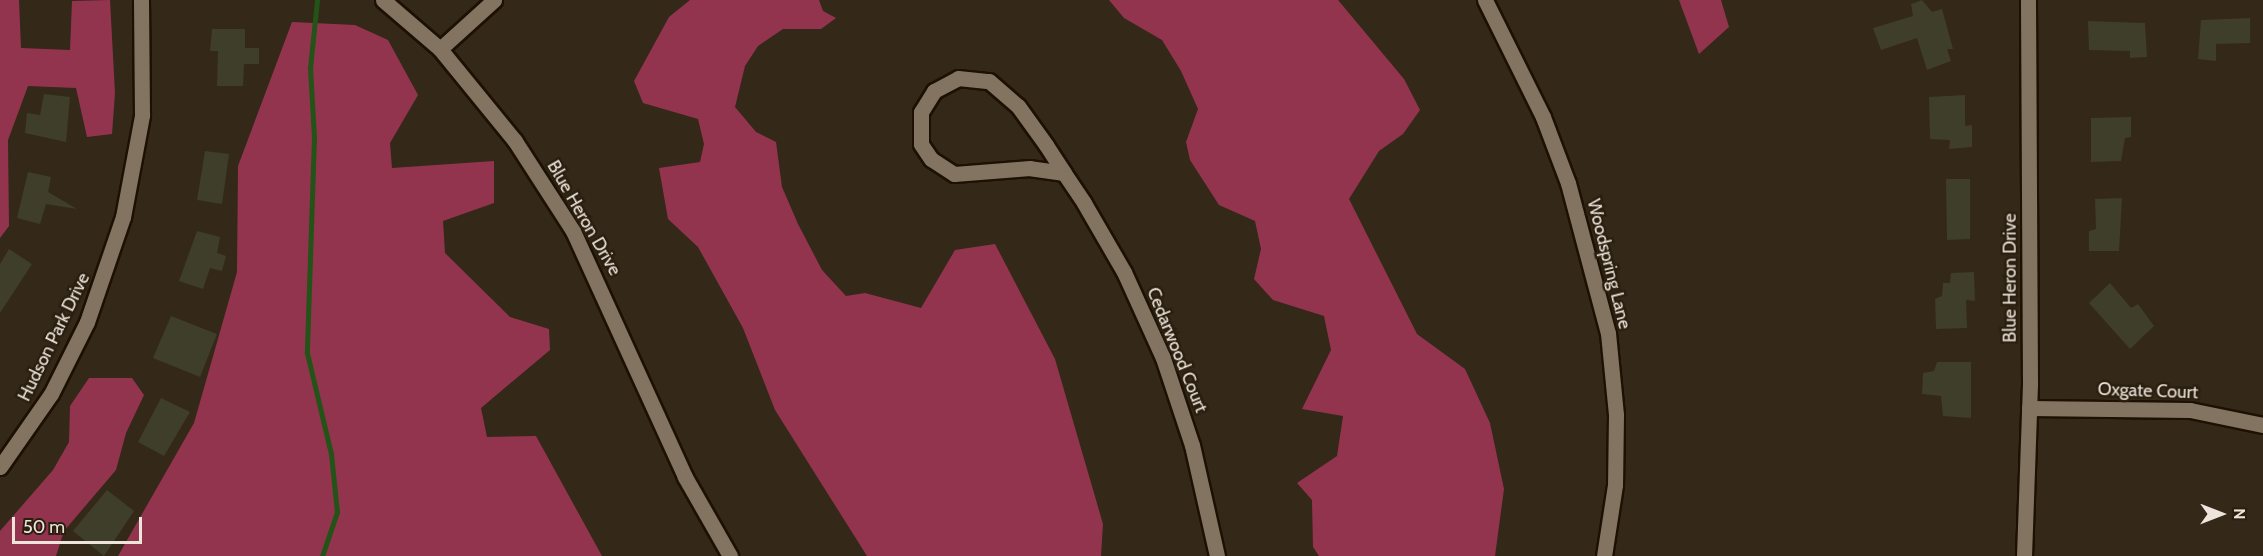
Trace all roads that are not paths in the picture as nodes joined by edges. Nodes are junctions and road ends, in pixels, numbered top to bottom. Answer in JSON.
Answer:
{"nodes":[{"id":1,"x":141,"y":0,"type":"edge"},
{"id":2,"x":383,"y":0,"type":"edge"},
{"id":3,"x":494,"y":0,"type":"edge"},
{"id":4,"x":1485,"y":0,"type":"edge"},
{"id":5,"x":2028,"y":0,"type":"edge"},
{"id":6,"x":440,"y":49,"type":"junction"},
{"id":7,"x":1064,"y":173,"type":"junction"},
{"id":8,"x":2030,"y":408,"type":"junction"},
{"id":9,"x":2263,"y":425,"type":"edge"},
{"id":10,"x":0,"y":467,"type":"edge"},
{"id":11,"x":730,"y":556,"type":"edge"},
{"id":12,"x":1217,"y":556,"type":"edge"},
{"id":13,"x":1604,"y":556,"type":"edge"},
{"id":14,"x":2024,"y":556,"type":"edge"}],
"edges":[{"from":1,"to":10,"type":"street","name":"Hudson Park Drive"},
{"from":2,"to":6,"type":"street","name":"Blue Heron Drive"},
{"from":3,"to":6,"type":"street"},
{"from":4,"to":13,"type":"street","name":"Woodspring Lane"},
{"from":5,"to":8,"type":"street","name":"Blue Heron Drive"},
{"from":6,"to":11,"type":"street","name":"Blue Heron Drive"},
{"from":7,"to":7,"type":"street","name":"Cedarwood Court"},
{"from":7,"to":12,"type":"street","name":"Cedarwood Court"},
{"from":8,"to":9,"type":"street","name":"Oxgate Court"},
{"from":8,"to":14,"type":"street","name":"Blue Heron Drive"}]}
